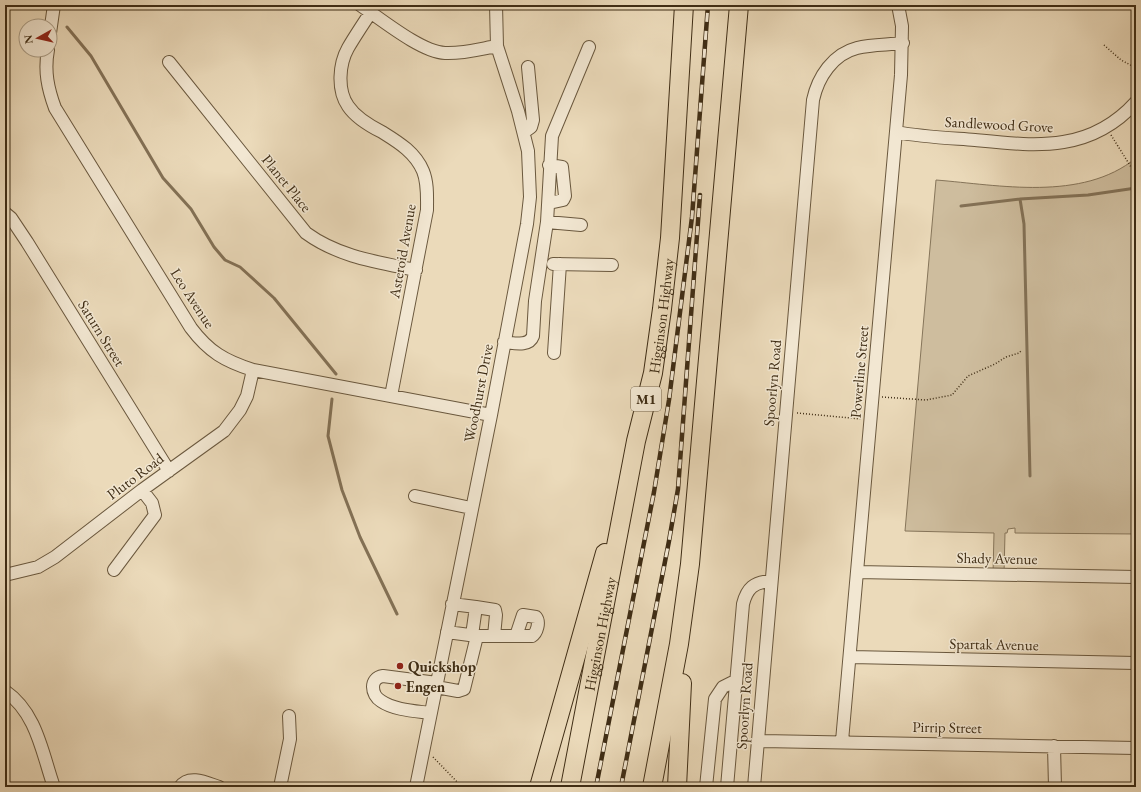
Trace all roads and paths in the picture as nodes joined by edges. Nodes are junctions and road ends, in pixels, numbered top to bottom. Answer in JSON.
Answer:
{"nodes":[{"id":1,"x":54,"y":5,"type":"edge"},
{"id":2,"x":360,"y":5,"type":"edge"},
{"id":3,"x":496,"y":5,"type":"edge"},
{"id":4,"x":684,"y":5,"type":"edge"},
{"id":5,"x":739,"y":5,"type":"edge"},
{"id":6,"x":898,"y":5,"type":"edge"},
{"id":7,"x":371,"y":12,"type":"junction"},
{"id":8,"x":52,"y":18,"type":"edge"},
{"id":9,"x":903,"y":44,"type":"junction"},
{"id":10,"x":1104,"y":45,"type":"dead end"},
{"id":11,"x":497,"y":46,"type":"junction"},
{"id":12,"x":588,"y":47,"type":"dead end"},
{"id":13,"x":47,"y":58,"type":"edge"},
{"id":14,"x":170,"y":62,"type":"dead end"},
{"id":15,"x":528,"y":67,"type":"dead end"},
{"id":16,"x":1136,"y":68,"type":"edge"},
{"id":17,"x":1136,"y":102,"type":"edge"},
{"id":18,"x":1106,"y":127,"type":"junction"},
{"id":19,"x":524,"y":132,"type":"junction"},
{"id":20,"x":896,"y":132,"type":"junction"},
{"id":21,"x":549,"y":165,"type":"junction"},
{"id":22,"x":1136,"y":176,"type":"edge"},
{"id":23,"x":549,"y":203,"type":"junction"},
{"id":24,"x":5,"y":213,"type":"edge"},
{"id":25,"x":547,"y":222,"type":"junction"},
{"id":26,"x":581,"y":225,"type":"dead end"},
{"id":27,"x":542,"y":264,"type":"junction"},
{"id":28,"x":560,"y":264,"type":"junction"},
{"id":29,"x":612,"y":265,"type":"dead end"},
{"id":30,"x":416,"y":270,"type":"junction"},
{"id":31,"x":504,"y":342,"type":"junction"},
{"id":32,"x":1022,"y":350,"type":"dead end"},
{"id":33,"x":554,"y":353,"type":"dead end"},
{"id":34,"x":253,"y":370,"type":"junction"},
{"id":35,"x":391,"y":396,"type":"junction"},
{"id":36,"x":872,"y":396,"type":"junction"},
{"id":37,"x":785,"y":412,"type":"junction"},
{"id":38,"x":490,"y":416,"type":"junction"},
{"id":39,"x":870,"y":420,"type":"junction"},
{"id":40,"x":636,"y":441,"type":"junction"},
{"id":41,"x":169,"y":471,"type":"junction"},
{"id":42,"x":142,"y":490,"type":"junction"},
{"id":43,"x":415,"y":496,"type":"dead end"},
{"id":44,"x":471,"y":508,"type":"junction"},
{"id":45,"x":690,"y":564,"type":"junction"},
{"id":46,"x":114,"y":570,"type":"dead end"},
{"id":47,"x":858,"y":572,"type":"junction"},
{"id":48,"x":5,"y":575,"type":"edge"},
{"id":49,"x":1136,"y":576,"type":"edge"},
{"id":50,"x":771,"y":581,"type":"junction"},
{"id":51,"x":452,"y":604,"type":"junction"},
{"id":52,"x":476,"y":607,"type":"junction"},
{"id":53,"x":447,"y":632,"type":"junction"},
{"id":54,"x":475,"y":635,"type":"junction"},
{"id":55,"x":494,"y":636,"type":"junction"},
{"id":56,"x":516,"y":636,"type":"dead end"},
{"id":57,"x":851,"y":657,"type":"junction"},
{"id":58,"x":1136,"y":663,"type":"edge"},
{"id":59,"x":736,"y":681,"type":"junction"},
{"id":60,"x":436,"y":685,"type":"junction"},
{"id":61,"x":5,"y":691,"type":"edge"},
{"id":62,"x":430,"y":714,"type":"junction"},
{"id":63,"x":289,"y":716,"type":"dead end"},
{"id":64,"x":425,"y":740,"type":"junction"},
{"id":65,"x":758,"y":741,"type":"junction"},
{"id":66,"x":842,"y":741,"type":"junction"},
{"id":67,"x":1054,"y":746,"type":"junction"},
{"id":68,"x":1136,"y":748,"type":"edge"},
{"id":69,"x":54,"y":787,"type":"edge"},
{"id":70,"x":180,"y":787,"type":"edge"},
{"id":71,"x":219,"y":787,"type":"edge"},
{"id":72,"x":280,"y":787,"type":"edge"},
{"id":73,"x":416,"y":787,"type":"edge"},
{"id":74,"x":462,"y":787,"type":"edge"},
{"id":75,"x":539,"y":787,"type":"edge"},
{"id":76,"x":570,"y":787,"type":"edge"},
{"id":77,"x":652,"y":787,"type":"edge"},
{"id":78,"x":677,"y":787,"type":"edge"},
{"id":79,"x":706,"y":787,"type":"edge"},
{"id":80,"x":727,"y":787,"type":"edge"},
{"id":81,"x":754,"y":787,"type":"edge"},
{"id":82,"x":1056,"y":787,"type":"edge"}],
"edges":[{"from":1,"to":8,"type":"street"},
{"from":2,"to":7,"type":"street"},
{"from":3,"to":11,"type":"street","name":"Woodhurst Drive"},
{"from":4,"to":40,"type":"highway","name":"Higginson Highway","number":"M1"},
{"from":5,"to":45,"type":"highway"},
{"from":6,"to":9,"type":"street","name":"Powerline Street"},
{"from":7,"to":11,"type":"street"},
{"from":7,"to":30,"type":"street","name":"Asteroid Avenue"},
{"from":9,"to":20,"type":"street","name":"Powerline Street"},
{"from":9,"to":37,"type":"street","name":"Spoorlyn Road"},
{"from":10,"to":16,"type":"path"},
{"from":11,"to":19,"type":"street","name":"Woodhurst Drive"},
{"from":12,"to":21,"type":"street"},
{"from":13,"to":34,"type":"street","name":"Leo Avenue"},
{"from":14,"to":30,"type":"street","name":"Planet Place"},
{"from":15,"to":19,"type":"street"},
{"from":17,"to":18,"type":"street","name":"Sandlewood Grove"},
{"from":18,"to":20,"type":"street","name":"Sandlewood Grove"},
{"from":18,"to":22,"type":"path"},
{"from":19,"to":31,"type":"street","name":"Woodhurst Drive"},
{"from":20,"to":36,"type":"street","name":"Powerline Street"},
{"from":21,"to":23,"type":"street"},
{"from":21,"to":23,"type":"street"},
{"from":23,"to":25,"type":"street"},
{"from":24,"to":41,"type":"street","name":"Saturn Street"},
{"from":25,"to":26,"type":"street"},
{"from":25,"to":27,"type":"street"},
{"from":27,"to":28,"type":"street"},
{"from":27,"to":31,"type":"street"},
{"from":28,"to":29,"type":"street"},
{"from":28,"to":33,"type":"street"},
{"from":30,"to":35,"type":"street","name":"Asteroid Avenue"},
{"from":31,"to":38,"type":"street","name":"Woodhurst Drive"},
{"from":32,"to":36,"type":"path"},
{"from":34,"to":35,"type":"street","name":"Leo Avenue"},
{"from":34,"to":41,"type":"street","name":"Pluto Road"},
{"from":35,"to":38,"type":"street","name":"Leo Avenue"},
{"from":36,"to":39,"type":"street","name":"Powerline Street"},
{"from":37,"to":39,"type":"path"},
{"from":37,"to":50,"type":"street","name":"Spoorlyn Road"},
{"from":38,"to":44,"type":"street","name":"Woodhurst Drive"},
{"from":39,"to":47,"type":"street","name":"Powerline Street"},
{"from":40,"to":75,"type":"highway"},
{"from":40,"to":76,"type":"highway","name":"Higginson Highway","number":"M1"},
{"from":41,"to":42,"type":"street","name":"Pluto Road"},
{"from":42,"to":46,"type":"street"},
{"from":42,"to":48,"type":"street","name":"Pluto Road"},
{"from":43,"to":44,"type":"street"},
{"from":44,"to":51,"type":"street","name":"Woodhurst Drive"},
{"from":45,"to":77,"type":"highway"},
{"from":45,"to":78,"type":"highway"},
{"from":47,"to":49,"type":"street","name":"Shady Avenue"},
{"from":47,"to":57,"type":"street","name":"Powerline Street"},
{"from":50,"to":59,"type":"street"},
{"from":50,"to":65,"type":"street","name":"Spoorlyn Road"},
{"from":51,"to":52,"type":"street"},
{"from":51,"to":53,"type":"street","name":"Woodhurst Drive"},
{"from":52,"to":54,"type":"street"},
{"from":52,"to":55,"type":"street"},
{"from":53,"to":54,"type":"street"},
{"from":53,"to":60,"type":"street","name":"Woodhurst Drive"},
{"from":54,"to":55,"type":"street"},
{"from":54,"to":60,"type":"street"},
{"from":55,"to":56,"type":"street"},
{"from":57,"to":58,"type":"street","name":"Spartak Avenue"},
{"from":57,"to":66,"type":"street","name":"Powerline Street"},
{"from":59,"to":79,"type":"street"},
{"from":59,"to":80,"type":"street"},
{"from":60,"to":62,"type":"street","name":"Woodhurst Drive"},
{"from":60,"to":62,"type":"street"},
{"from":61,"to":69,"type":"street"},
{"from":62,"to":64,"type":"street","name":"Woodhurst Drive"},
{"from":63,"to":72,"type":"street"},
{"from":64,"to":73,"type":"street","name":"Woodhurst Drive"},
{"from":64,"to":74,"type":"path"},
{"from":65,"to":66,"type":"street","name":"Pirrip Street"},
{"from":65,"to":81,"type":"street","name":"Spoorlyn Road"},
{"from":66,"to":67,"type":"street","name":"Pirrip Street"},
{"from":67,"to":68,"type":"street","name":"Pirrip Street"},
{"from":67,"to":82,"type":"street"},
{"from":70,"to":71,"type":"street"}]}
